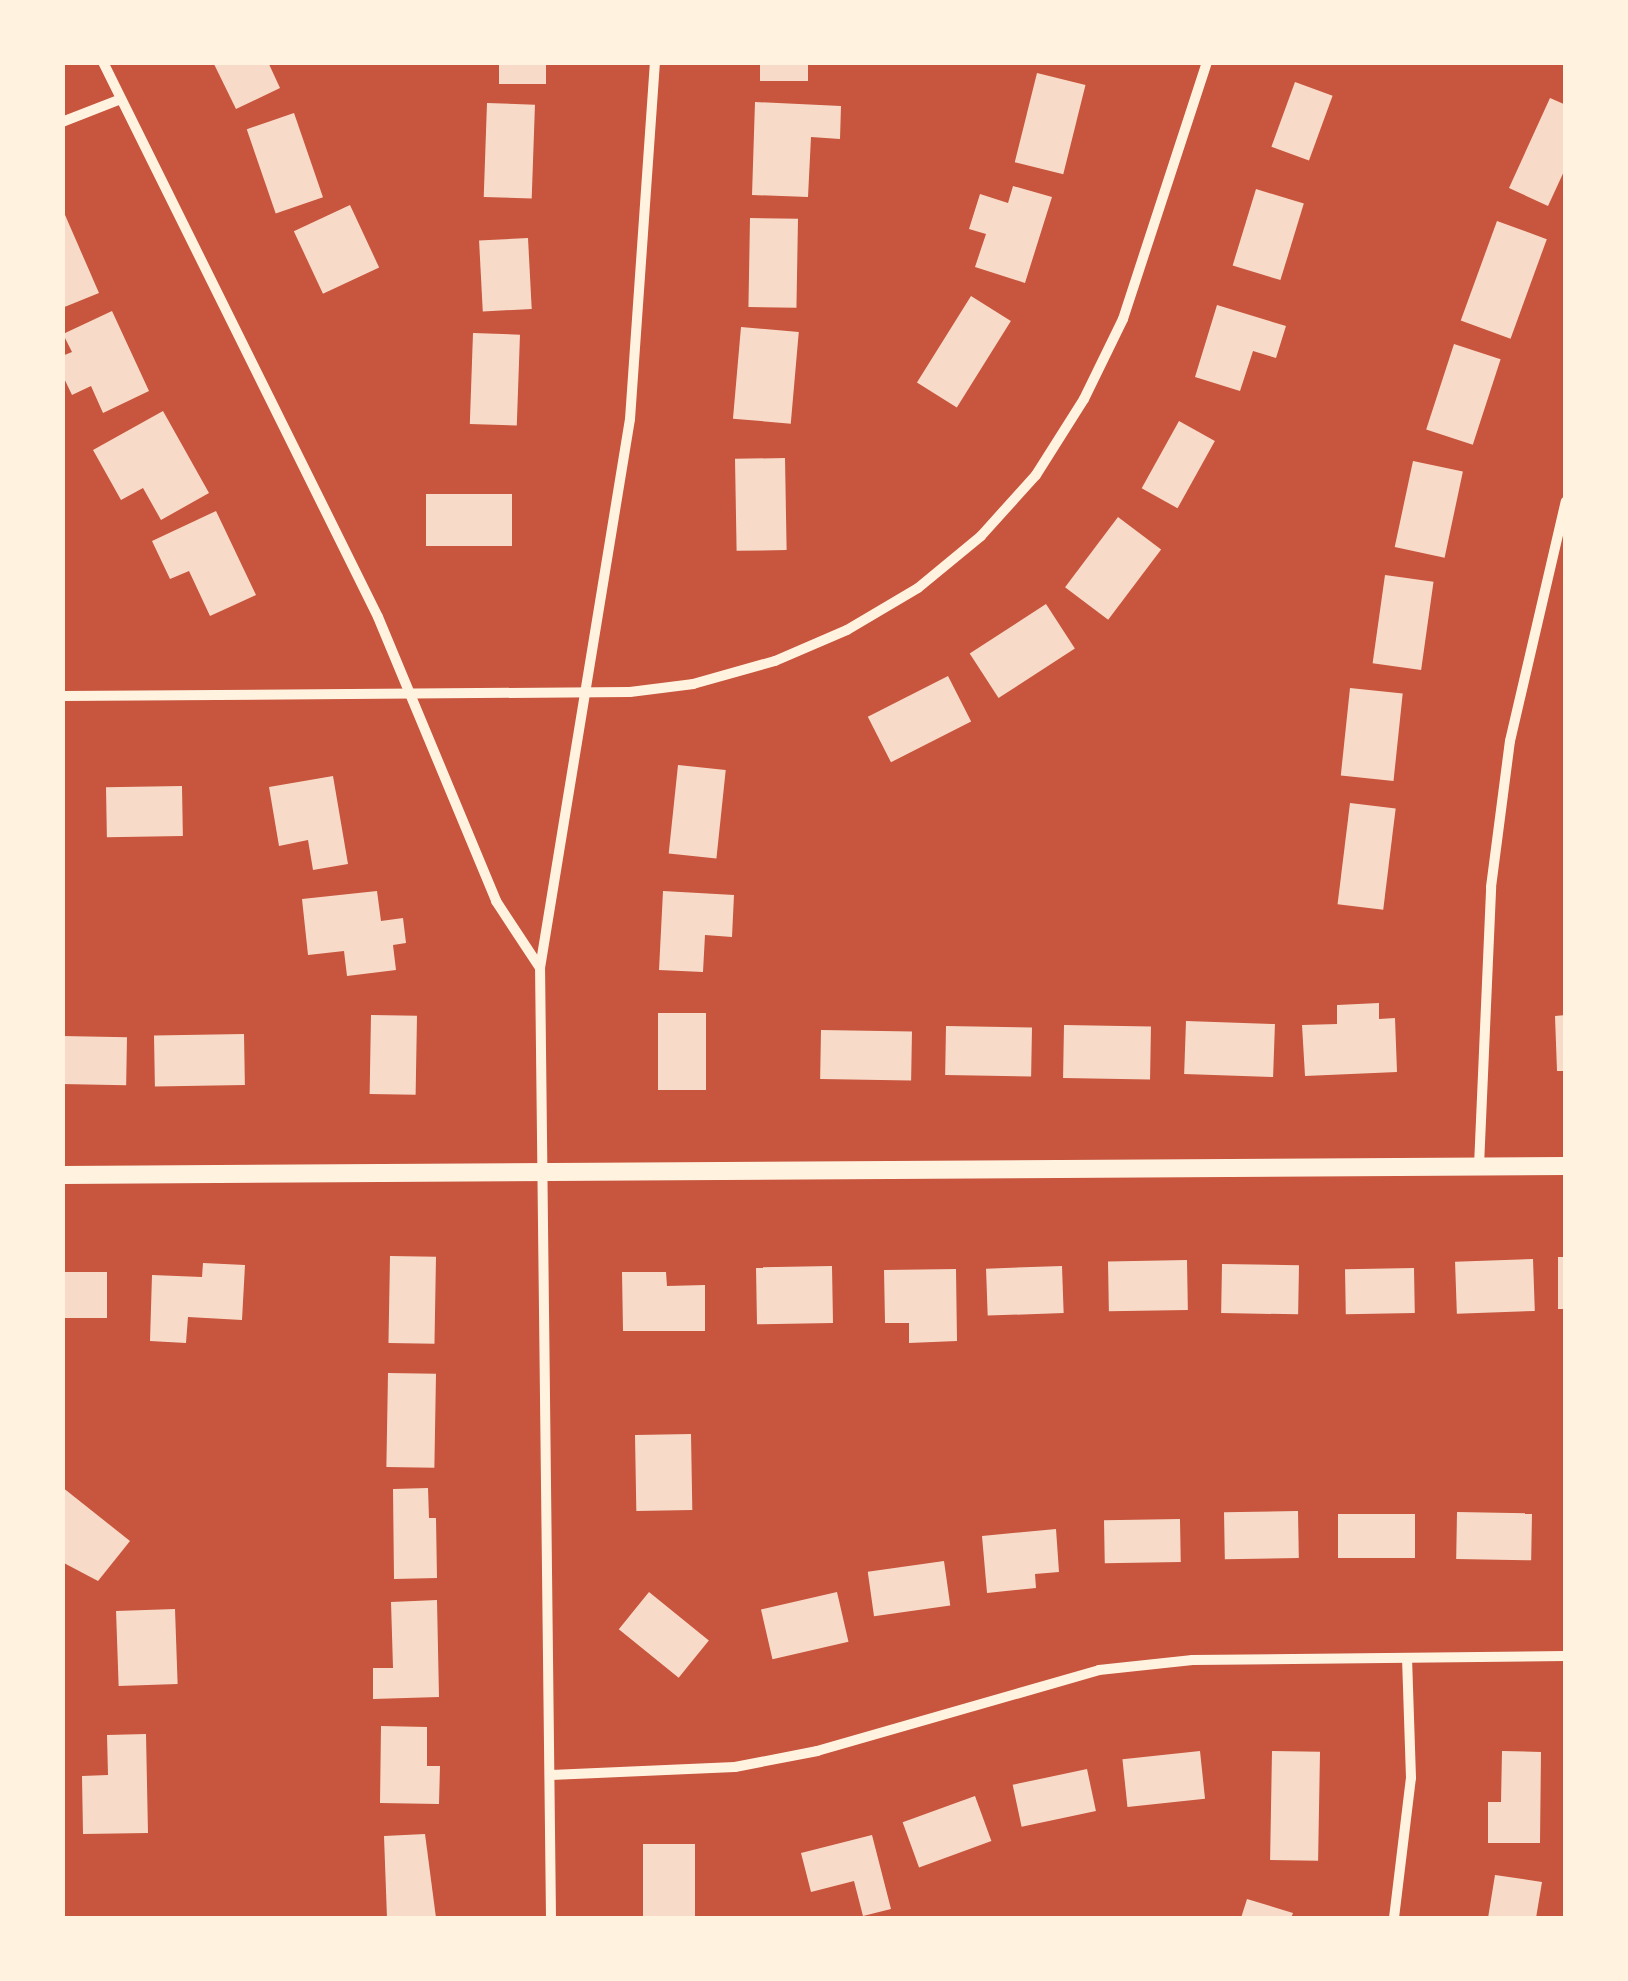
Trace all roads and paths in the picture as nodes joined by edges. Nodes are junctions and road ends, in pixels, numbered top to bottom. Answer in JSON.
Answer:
{"nodes":[{"id":1,"x":104,"y":62,"type":"edge"},
{"id":2,"x":655,"y":62,"type":"edge"},
{"id":3,"x":1207,"y":62,"type":"edge"},
{"id":4,"x":121,"y":100,"type":"junction"},
{"id":5,"x":62,"y":122,"type":"edge"},
{"id":6,"x":1566,"y":501,"type":"edge"},
{"id":7,"x":588,"y":692,"type":"junction"},
{"id":8,"x":412,"y":694,"type":"junction"},
{"id":9,"x":62,"y":696,"type":"edge"},
{"id":10,"x":540,"y":968,"type":"junction"},
{"id":11,"x":1479,"y":1166,"type":"junction"},
{"id":12,"x":1566,"y":1166,"type":"edge"},
{"id":13,"x":546,"y":1172,"type":"junction"},
{"id":14,"x":62,"y":1175,"type":"edge"},
{"id":15,"x":1566,"y":1656,"type":"edge"},
{"id":16,"x":1408,"y":1658,"type":"junction"},
{"id":17,"x":551,"y":1774,"type":"junction"},
{"id":18,"x":552,"y":1918,"type":"edge"},
{"id":19,"x":1394,"y":1918,"type":"edge"}],
"edges":[{"from":1,"to":4,"type":"street"},
{"from":2,"to":7,"type":"street"},
{"from":3,"to":7,"type":"street"},
{"from":4,"to":5,"type":"street"},
{"from":4,"to":8,"type":"street"},
{"from":6,"to":11,"type":"street"},
{"from":7,"to":8,"type":"street"},
{"from":7,"to":10,"type":"street"},
{"from":8,"to":9,"type":"street"},
{"from":8,"to":10,"type":"street"},
{"from":10,"to":13,"type":"street"},
{"from":11,"to":12,"type":"street"},
{"from":11,"to":13,"type":"street"},
{"from":13,"to":14,"type":"street"},
{"from":13,"to":17,"type":"street"},
{"from":15,"to":16,"type":"street"},
{"from":16,"to":17,"type":"street"},
{"from":16,"to":19,"type":"street"},
{"from":17,"to":18,"type":"street"}]}
